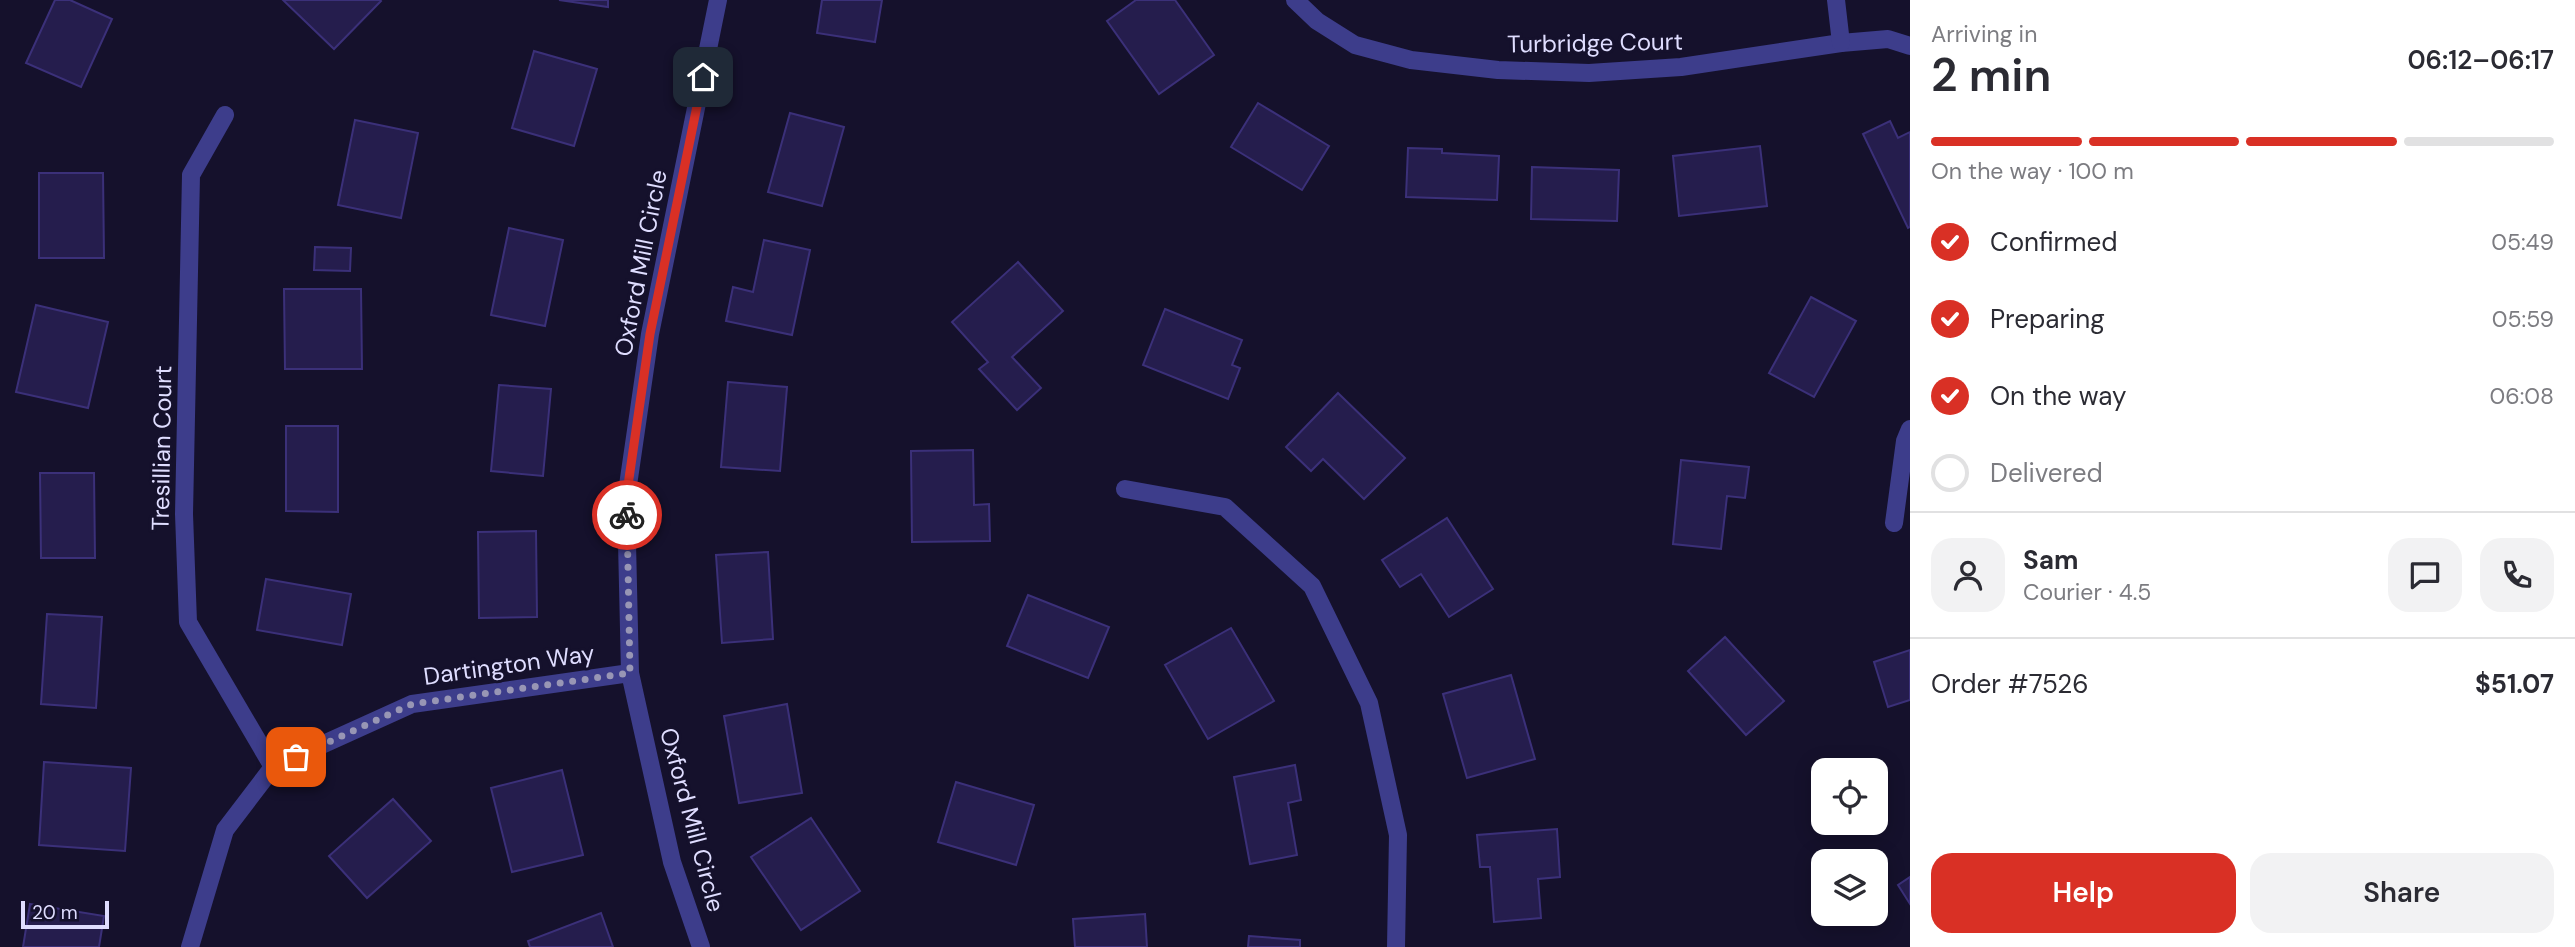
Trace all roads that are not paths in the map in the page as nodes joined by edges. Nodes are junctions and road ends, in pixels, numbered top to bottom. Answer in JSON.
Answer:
{"nodes":[{"id":1,"x":719,"y":0,"type":"edge"},
{"id":2,"x":1295,"y":0,"type":"edge"},
{"id":3,"x":1836,"y":0,"type":"edge"},
{"id":4,"x":1841,"y":43,"type":"junction"},
{"id":5,"x":1910,"y":46,"type":"edge"},
{"id":6,"x":225,"y":115,"type":"dead end"},
{"id":7,"x":1910,"y":429,"type":"edge"},
{"id":8,"x":1125,"y":489,"type":"dead end"},
{"id":9,"x":1894,"y":523,"type":"dead end"},
{"id":10,"x":630,"y":673,"type":"junction"},
{"id":11,"x":273,"y":767,"type":"junction"},
{"id":12,"x":190,"y":947,"type":"edge"},
{"id":13,"x":701,"y":947,"type":"edge"},
{"id":14,"x":1396,"y":947,"type":"edge"}],
"edges":[{"from":1,"to":10,"type":"street","name":"Oxford Mill Circle"},
{"from":2,"to":4,"type":"street","name":"Turbridge Court"},
{"from":3,"to":4,"type":"street"},
{"from":4,"to":5,"type":"street","name":"Turbridge Court"},
{"from":6,"to":11,"type":"street","name":"Tresillian Court"},
{"from":7,"to":9,"type":"street"},
{"from":8,"to":14,"type":"street"},
{"from":10,"to":11,"type":"street","name":"Dartington Way"},
{"from":10,"to":13,"type":"street","name":"Oxford Mill Circle"},
{"from":11,"to":12,"type":"street","name":"Dartington Way"}]}
